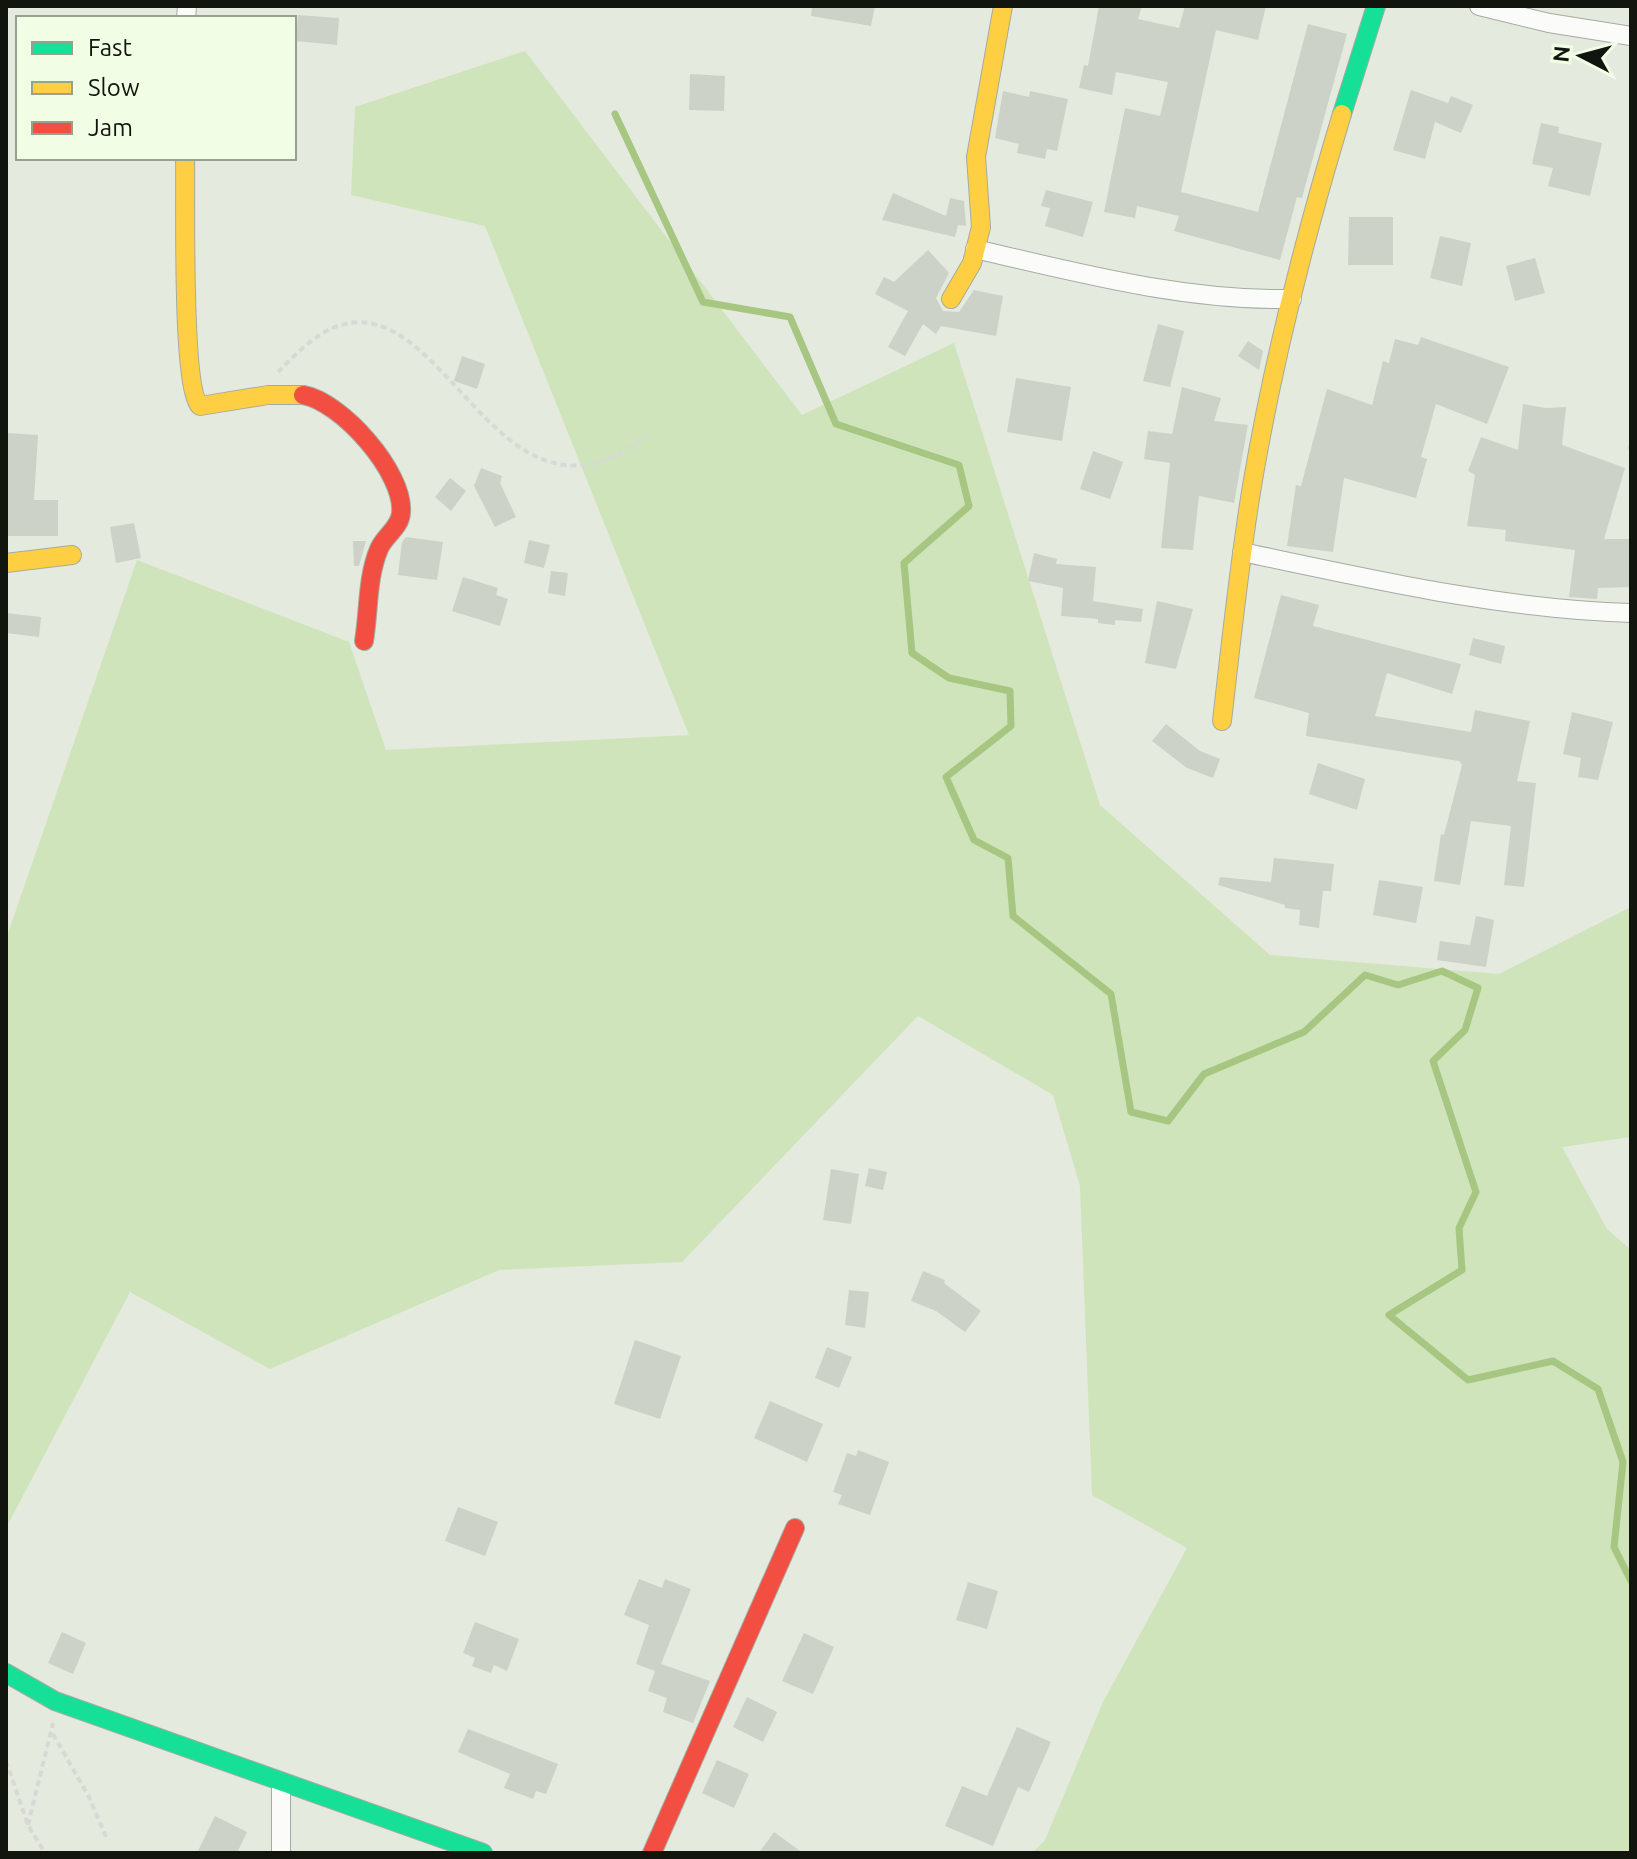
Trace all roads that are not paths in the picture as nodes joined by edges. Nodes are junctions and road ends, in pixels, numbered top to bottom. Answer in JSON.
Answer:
{"nodes":[{"id":1,"x":1003,"y":6,"type":"edge"},
{"id":2,"x":1376,"y":6,"type":"edge"},
{"id":3,"x":1479,"y":6,"type":"edge"},
{"id":4,"x":1552,"y":14,"type":"edge"},
{"id":5,"x":1631,"y":36,"type":"edge"},
{"id":6,"x":185,"y":160,"type":"edge"},
{"id":7,"x":975,"y":249,"type":"junction"},
{"id":8,"x":951,"y":299,"type":"dead end"},
{"id":9,"x":1292,"y":299,"type":"junction"},
{"id":10,"x":1242,"y":552,"type":"junction"},
{"id":11,"x":72,"y":555,"type":"dead end"},
{"id":12,"x":6,"y":563,"type":"edge"},
{"id":13,"x":1631,"y":613,"type":"edge"},
{"id":14,"x":364,"y":641,"type":"dead end"},
{"id":15,"x":1222,"y":721,"type":"dead end"},
{"id":16,"x":795,"y":1528,"type":"dead end"},
{"id":17,"x":6,"y":1673,"type":"edge"},
{"id":18,"x":281,"y":1782,"type":"junction"},
{"id":19,"x":281,"y":1853,"type":"edge"},
{"id":20,"x":483,"y":1853,"type":"edge"},
{"id":21,"x":652,"y":1853,"type":"edge"}],
"edges":[{"from":1,"to":7,"type":"street"},
{"from":2,"to":9,"type":"street"},
{"from":3,"to":4,"type":"street"},
{"from":4,"to":5,"type":"street"},
{"from":6,"to":14,"type":"street"},
{"from":7,"to":8,"type":"street"},
{"from":7,"to":9,"type":"street"},
{"from":9,"to":10,"type":"street"},
{"from":10,"to":13,"type":"street"},
{"from":10,"to":15,"type":"street"},
{"from":11,"to":12,"type":"street"},
{"from":16,"to":21,"type":"street"},
{"from":17,"to":18,"type":"street"},
{"from":18,"to":19,"type":"street"},
{"from":18,"to":20,"type":"street"}]}
